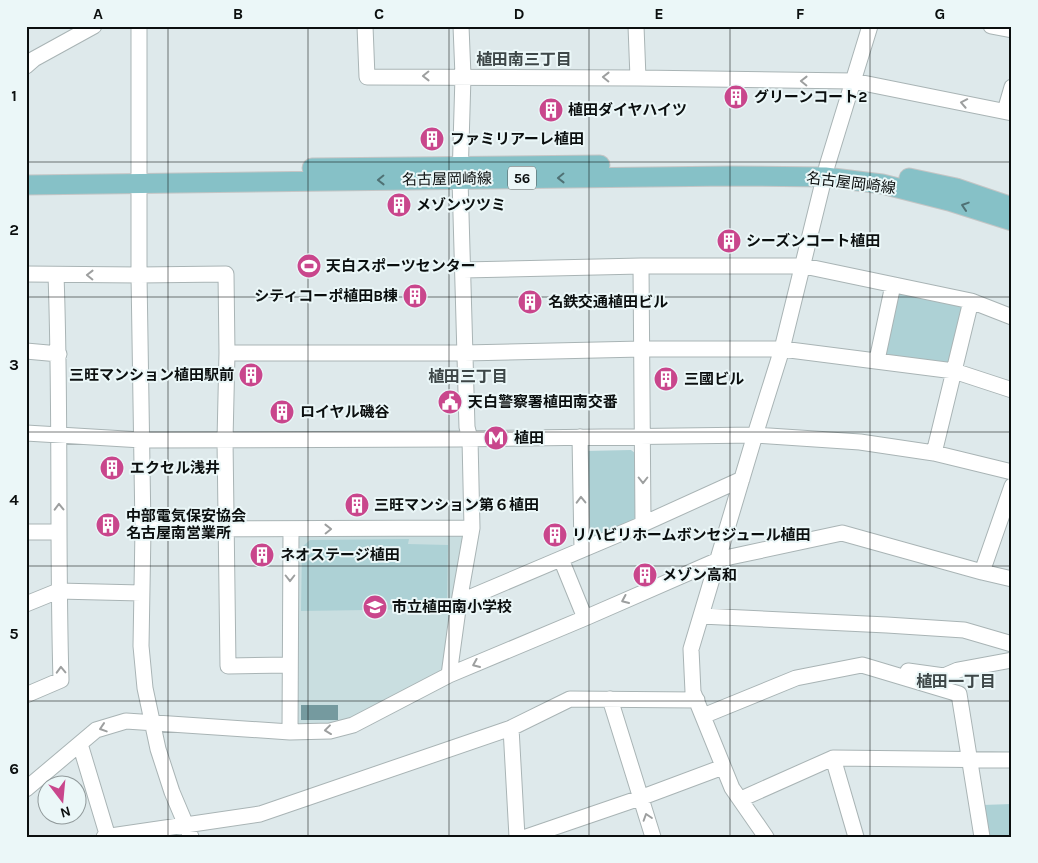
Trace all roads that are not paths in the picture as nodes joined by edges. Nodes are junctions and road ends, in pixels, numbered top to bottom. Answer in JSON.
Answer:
{"nodes":[{"id":1,"x":94,"y":26,"type":"edge"},
{"id":2,"x":139,"y":26,"type":"edge"},
{"id":3,"x":365,"y":26,"type":"edge"},
{"id":4,"x":461,"y":26,"type":"edge"},
{"id":5,"x":636,"y":26,"type":"edge"},
{"id":6,"x":870,"y":26,"type":"edge"},
{"id":7,"x":990,"y":26,"type":"edge"},
{"id":8,"x":1012,"y":30,"type":"edge"},
{"id":9,"x":26,"y":66,"type":"edge"},
{"id":10,"x":464,"y":76,"type":"junction"},
{"id":11,"x":638,"y":78,"type":"junction"},
{"id":12,"x":853,"y":81,"type":"junction"},
{"id":13,"x":1012,"y":87,"type":"edge"},
{"id":14,"x":1008,"y":112,"type":"edge"},
{"id":15,"x":460,"y":172,"type":"junction"},
{"id":16,"x":826,"y":172,"type":"junction"},
{"id":17,"x":26,"y":173,"type":"edge"},
{"id":18,"x":139,"y":178,"type":"junction"},
{"id":19,"x":26,"y":185,"type":"edge"},
{"id":20,"x":1012,"y":207,"type":"edge"},
{"id":21,"x":1012,"y":221,"type":"edge"},
{"id":22,"x":641,"y":266,"type":"junction"},
{"id":23,"x":804,"y":266,"type":"junction"},
{"id":24,"x":462,"y":270,"type":"junction"},
{"id":25,"x":26,"y":274,"type":"edge"},
{"id":26,"x":56,"y":275,"type":"junction"},
{"id":27,"x":139,"y":275,"type":"junction"},
{"id":28,"x":893,"y":285,"type":"junction"},
{"id":29,"x":971,"y":301,"type":"junction"},
{"id":30,"x":1012,"y":316,"type":"edge"},
{"id":31,"x":642,"y":349,"type":"junction"},
{"id":32,"x":782,"y":349,"type":"junction"},
{"id":33,"x":26,"y":351,"type":"edge"},
{"id":34,"x":464,"y":352,"type":"junction"},
{"id":35,"x":227,"y":353,"type":"junction"},
{"id":36,"x":59,"y":354,"type":"junction"},
{"id":37,"x":878,"y":360,"type":"junction"},
{"id":38,"x":954,"y":371,"type":"junction"},
{"id":39,"x":1012,"y":390,"type":"edge"},
{"id":40,"x":26,"y":433,"type":"edge"},
{"id":41,"x":755,"y":435,"type":"junction"},
{"id":42,"x":58,"y":436,"type":"junction"},
{"id":43,"x":580,"y":437,"type":"junction"},
{"id":44,"x":643,"y":437,"type":"junction"},
{"id":45,"x":470,"y":439,"type":"junction"},
{"id":46,"x":142,"y":440,"type":"junction"},
{"id":47,"x":225,"y":440,"type":"junction"},
{"id":48,"x":934,"y":453,"type":"junction"},
{"id":49,"x":1012,"y":472,"type":"edge"},
{"id":50,"x":742,"y":479,"type":"junction"},
{"id":51,"x":1012,"y":486,"type":"edge"},
{"id":52,"x":643,"y":524,"type":"junction"},
{"id":53,"x":472,"y":528,"type":"junction"},
{"id":54,"x":143,"y":529,"type":"junction"},
{"id":55,"x":226,"y":529,"type":"junction"},
{"id":56,"x":291,"y":530,"type":"junction"},
{"id":57,"x":26,"y":532,"type":"edge"},
{"id":58,"x":59,"y":532,"type":"junction"},
{"id":59,"x":582,"y":549,"type":"junction"},
{"id":60,"x":561,"y":560,"type":"junction"},
{"id":61,"x":718,"y":560,"type":"junction"},
{"id":62,"x":982,"y":572,"type":"junction"},
{"id":63,"x":1012,"y":578,"type":"edge"},
{"id":64,"x":58,"y":591,"type":"junction"},
{"id":65,"x":141,"y":593,"type":"junction"},
{"id":66,"x":459,"y":602,"type":"junction"},
{"id":67,"x":26,"y":604,"type":"edge"},
{"id":68,"x":701,"y":616,"type":"junction"},
{"id":69,"x":585,"y":618,"type":"junction"},
{"id":70,"x":1012,"y":644,"type":"edge"},
{"id":71,"x":1012,"y":660,"type":"edge"},
{"id":72,"x":290,"y":665,"type":"junction"},
{"id":73,"x":862,"y":665,"type":"junction"},
{"id":74,"x":450,"y":675,"type":"junction"},
{"id":75,"x":26,"y":695,"type":"edge"},
{"id":76,"x":610,"y":699,"type":"junction"},
{"id":77,"x":697,"y":700,"type":"junction"},
{"id":78,"x":703,"y":716,"type":"junction"},
{"id":79,"x":151,"y":723,"type":"junction"},
{"id":80,"x":511,"y":728,"type":"junction"},
{"id":81,"x":290,"y":732,"type":"junction"},
{"id":82,"x":80,"y":744,"type":"junction"},
{"id":83,"x":833,"y":758,"type":"junction"},
{"id":84,"x":970,"y":759,"type":"junction"},
{"id":85,"x":1012,"y":760,"type":"edge"},
{"id":86,"x":723,"y":768,"type":"junction"},
{"id":87,"x":26,"y":789,"type":"edge"},
{"id":88,"x":640,"y":798,"type":"junction"},
{"id":89,"x":741,"y":799,"type":"junction"},
{"id":90,"x":189,"y":831,"type":"edge"},
{"id":91,"x":106,"y":837,"type":"edge"},
{"id":92,"x":517,"y":837,"type":"edge"},
{"id":93,"x":526,"y":837,"type":"edge"},
{"id":94,"x":653,"y":837,"type":"edge"},
{"id":95,"x":766,"y":837,"type":"edge"},
{"id":96,"x":856,"y":837,"type":"edge"},
{"id":97,"x":982,"y":837,"type":"edge"}],
"edges":[{"from":1,"to":9,"type":"street"},
{"from":2,"to":18,"type":"street"},
{"from":10,"to":3,"type":"street","one_way":true},
{"from":4,"to":10,"type":"street"},
{"from":5,"to":11,"type":"street"},
{"from":6,"to":12,"type":"street"},
{"from":7,"to":8,"type":"street"},
{"from":11,"to":10,"type":"street","one_way":true},
{"from":10,"to":15,"type":"street"},
{"from":12,"to":11,"type":"street","one_way":true},
{"from":14,"to":12,"type":"street","one_way":true},
{"from":12,"to":16,"type":"street"},
{"from":13,"to":14,"type":"street"},
{"from":15,"to":16,"type":"main road","name":"名古屋岡崎線","number":"56"},
{"from":15,"to":18,"type":"main road","name":"名古屋岡崎線","number":"56"},
{"from":15,"to":24,"type":"street"},
{"from":16,"to":20,"type":"main road","name":"名古屋岡崎線","number":"56"},
{"from":21,"to":16,"type":"main road","name":"名古屋岡崎線","number":"56","one_way":true},
{"from":16,"to":23,"type":"street"},
{"from":17,"to":18,"type":"main road","name":"名古屋岡崎線","number":"56"},
{"from":18,"to":19,"type":"main road","name":"名古屋岡崎線","number":"56"},
{"from":18,"to":27,"type":"street"},
{"from":22,"to":23,"type":"street"},
{"from":22,"to":24,"type":"street"},
{"from":22,"to":31,"type":"street"},
{"from":23,"to":28,"type":"street"},
{"from":23,"to":32,"type":"street"},
{"from":24,"to":34,"type":"street"},
{"from":25,"to":26,"type":"street"},
{"from":27,"to":26,"type":"street","one_way":true},
{"from":26,"to":36,"type":"street"},
{"from":27,"to":35,"type":"street"},
{"from":27,"to":46,"type":"street"},
{"from":28,"to":29,"type":"street"},
{"from":28,"to":37,"type":"street"},
{"from":29,"to":30,"type":"street"},
{"from":29,"to":38,"type":"street"},
{"from":31,"to":32,"type":"street"},
{"from":31,"to":34,"type":"street"},
{"from":31,"to":44,"type":"street"},
{"from":32,"to":37,"type":"street"},
{"from":32,"to":41,"type":"street"},
{"from":33,"to":36,"type":"street"},
{"from":34,"to":35,"type":"street"},
{"from":34,"to":45,"type":"street"},
{"from":35,"to":47,"type":"street"},
{"from":36,"to":42,"type":"street"},
{"from":37,"to":38,"type":"street"},
{"from":38,"to":39,"type":"street"},
{"from":38,"to":48,"type":"street"},
{"from":40,"to":42,"type":"street"},
{"from":41,"to":44,"type":"street"},
{"from":41,"to":48,"type":"street"},
{"from":41,"to":50,"type":"street"},
{"from":42,"to":46,"type":"street"},
{"from":58,"to":42,"type":"street","one_way":true},
{"from":43,"to":44,"type":"street"},
{"from":43,"to":45,"type":"street"},
{"from":59,"to":43,"type":"street","one_way":true},
{"from":44,"to":52,"type":"street","one_way":true},
{"from":45,"to":47,"type":"street"},
{"from":45,"to":53,"type":"street"},
{"from":46,"to":47,"type":"street"},
{"from":46,"to":54,"type":"street"},
{"from":47,"to":55,"type":"street"},
{"from":48,"to":49,"type":"street"},
{"from":50,"to":52,"type":"street"},
{"from":50,"to":61,"type":"street"},
{"from":51,"to":62,"type":"street"},
{"from":52,"to":59,"type":"street"},
{"from":56,"to":53,"type":"street","one_way":true},
{"from":53,"to":66,"type":"street"},
{"from":54,"to":55,"type":"street"},
{"from":54,"to":65,"type":"street"},
{"from":55,"to":56,"type":"street"},
{"from":55,"to":72,"type":"street"},
{"from":56,"to":72,"type":"street","one_way":true},
{"from":57,"to":58,"type":"street"},
{"from":58,"to":64,"type":"street"},
{"from":59,"to":60,"type":"street"},
{"from":60,"to":66,"type":"street"},
{"from":60,"to":69,"type":"street"},
{"from":61,"to":62,"type":"street"},
{"from":61,"to":68,"type":"street"},
{"from":61,"to":69,"type":"street","one_way":true},
{"from":62,"to":63,"type":"street"},
{"from":64,"to":65,"type":"street"},
{"from":64,"to":67,"type":"street"},
{"from":75,"to":64,"type":"street","one_way":true},
{"from":65,"to":79,"type":"street"},
{"from":66,"to":74,"type":"street"},
{"from":68,"to":70,"type":"street"},
{"from":68,"to":77,"type":"street"},
{"from":69,"to":74,"type":"street","one_way":true},
{"from":71,"to":73,"type":"street"},
{"from":72,"to":81,"type":"street"},
{"from":73,"to":78,"type":"street"},
{"from":73,"to":84,"type":"street"},
{"from":74,"to":81,"type":"street","one_way":true},
{"from":76,"to":77,"type":"street"},
{"from":76,"to":80,"type":"street"},
{"from":76,"to":88,"type":"street"},
{"from":77,"to":78,"type":"street"},
{"from":78,"to":86,"type":"street"},
{"from":79,"to":81,"type":"street"},
{"from":79,"to":82,"type":"street","one_way":true},
{"from":79,"to":90,"type":"street"},
{"from":80,"to":90,"type":"street"},
{"from":80,"to":92,"type":"street"},
{"from":82,"to":87,"type":"street"},
{"from":82,"to":91,"type":"street"},
{"from":83,"to":84,"type":"street"},
{"from":83,"to":89,"type":"street"},
{"from":83,"to":96,"type":"street"},
{"from":84,"to":85,"type":"street"},
{"from":84,"to":97,"type":"street"},
{"from":86,"to":88,"type":"street"},
{"from":86,"to":89,"type":"street"},
{"from":88,"to":93,"type":"street"},
{"from":94,"to":88,"type":"street","one_way":true},
{"from":89,"to":95,"type":"street"},
{"from":90,"to":91,"type":"street"}]}
